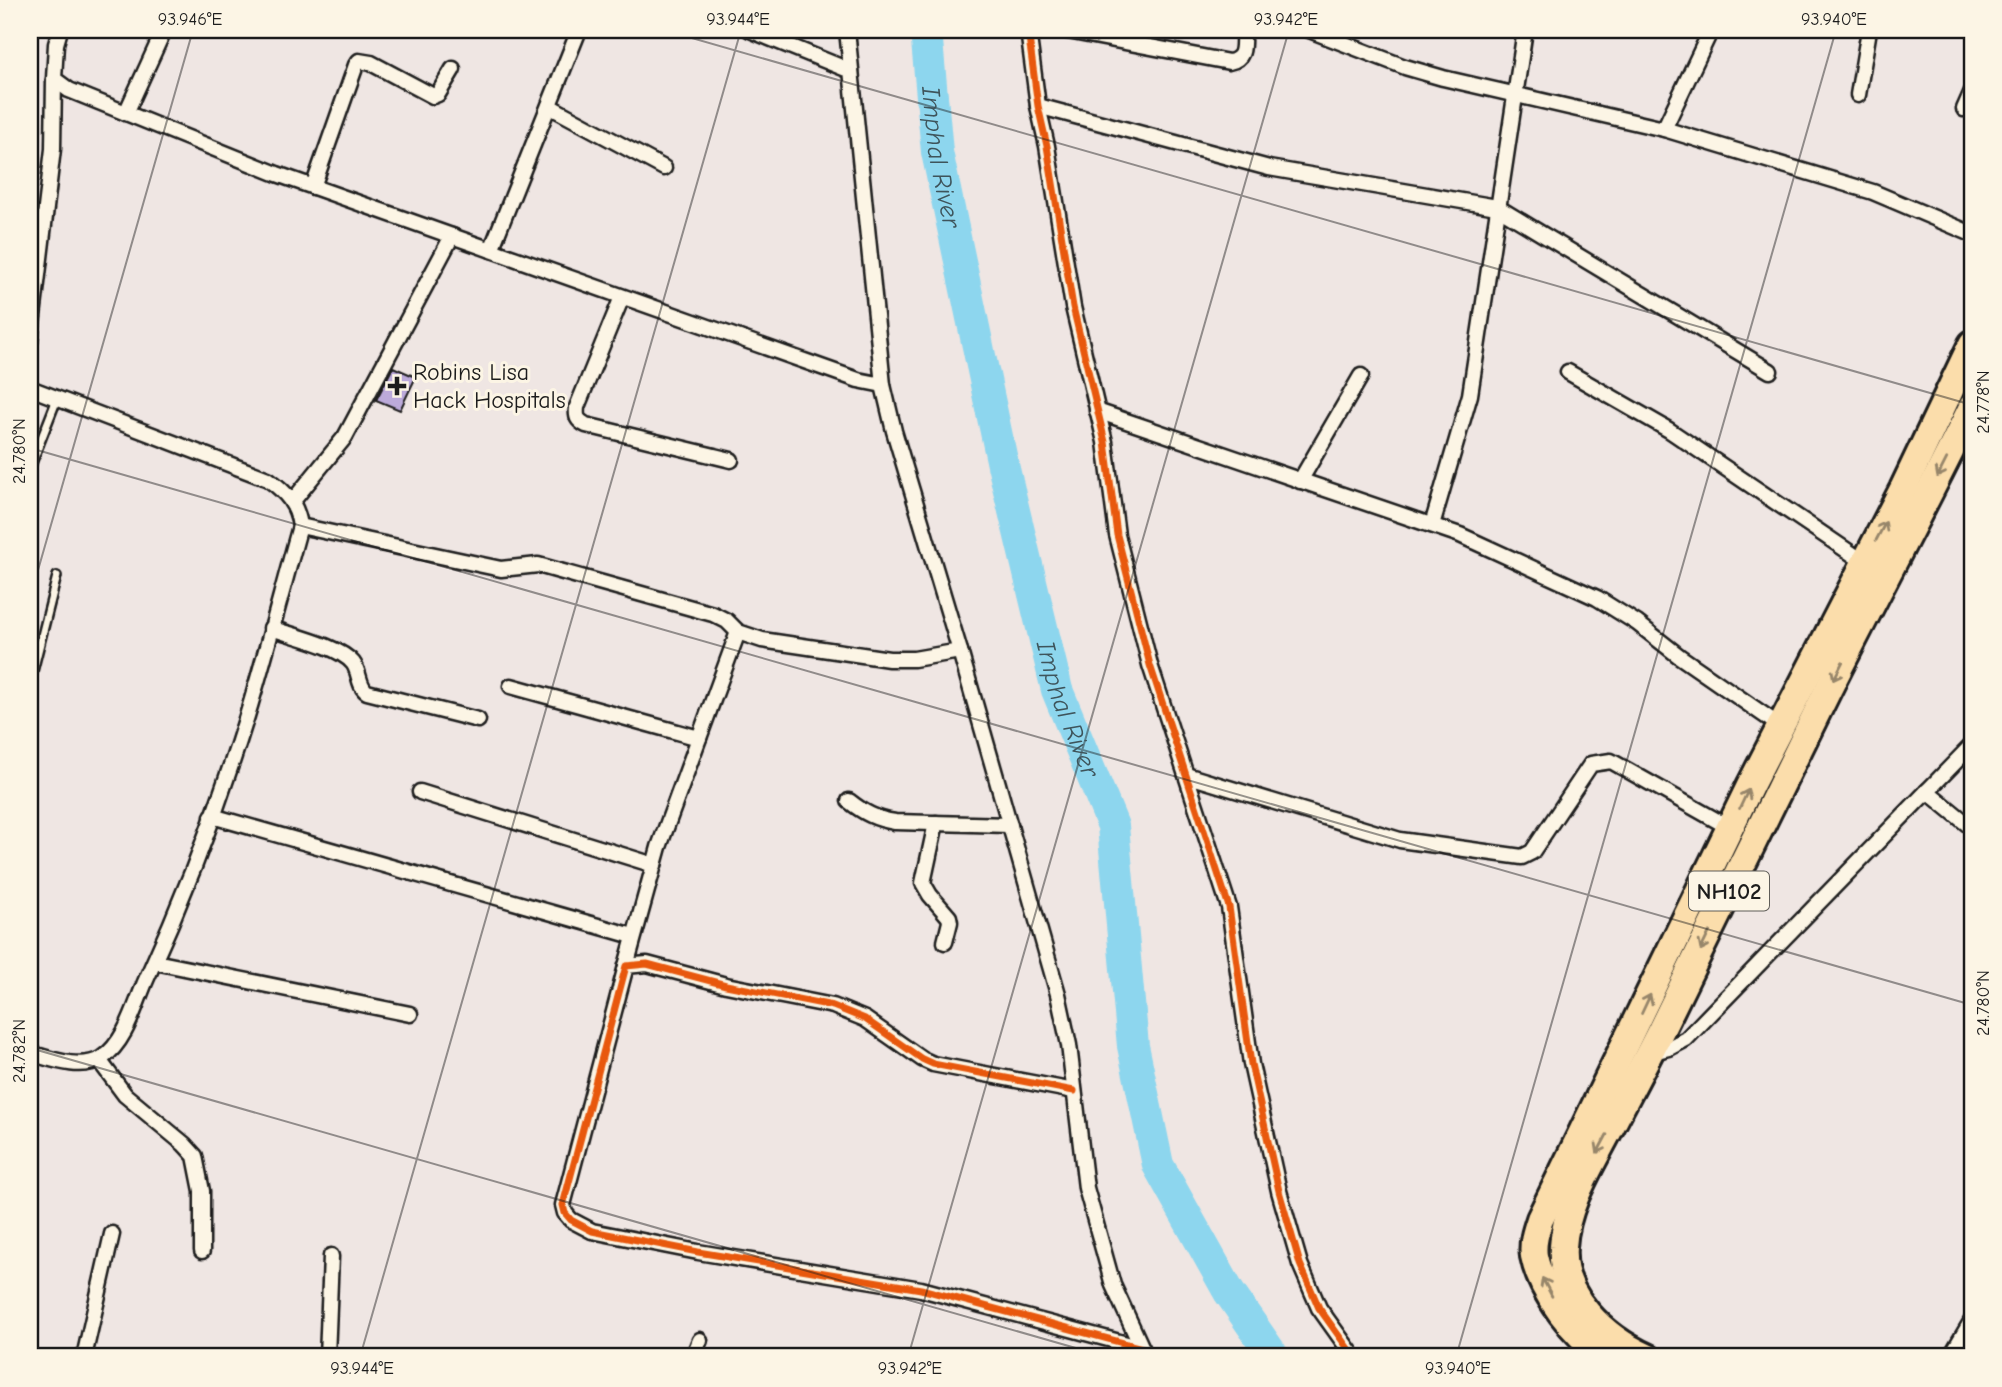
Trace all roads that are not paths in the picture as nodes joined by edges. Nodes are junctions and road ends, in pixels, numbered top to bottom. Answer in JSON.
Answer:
{"nodes":[{"id":1,"x":60,"y":30,"type":"edge"},
{"id":2,"x":164,"y":30,"type":"edge"},
{"id":3,"x":579,"y":30,"type":"edge"},
{"id":4,"x":750,"y":30,"type":"edge"},
{"id":5,"x":847,"y":30,"type":"edge"},
{"id":6,"x":1028,"y":30,"type":"edge"},
{"id":7,"x":1062,"y":30,"type":"edge"},
{"id":8,"x":1243,"y":30,"type":"edge"},
{"id":9,"x":1309,"y":30,"type":"edge"},
{"id":10,"x":1525,"y":30,"type":"edge"},
{"id":11,"x":1711,"y":30,"type":"edge"},
{"id":12,"x":1869,"y":30,"type":"edge"},
{"id":13,"x":453,"y":68,"type":"dead end"},
{"id":14,"x":851,"y":71,"type":"junction"},
{"id":15,"x":54,"y":79,"type":"junction"},
{"id":16,"x":1972,"y":91,"type":"edge"},
{"id":17,"x":1515,"y":94,"type":"junction"},
{"id":18,"x":1858,"y":96,"type":"dead end"},
{"id":19,"x":549,"y":106,"type":"junction"},
{"id":20,"x":1038,"y":106,"type":"junction"},
{"id":21,"x":1964,"y":109,"type":"dead end"},
{"id":22,"x":126,"y":113,"type":"junction"},
{"id":23,"x":1664,"y":129,"type":"junction"},
{"id":24,"x":664,"y":168,"type":"dead end"},
{"id":25,"x":313,"y":187,"type":"junction"},
{"id":26,"x":1497,"y":207,"type":"junction"},
{"id":27,"x":1972,"y":234,"type":"edge"},
{"id":28,"x":452,"y":236,"type":"junction"},
{"id":29,"x":491,"y":250,"type":"junction"},
{"id":30,"x":622,"y":297,"type":"junction"},
{"id":31,"x":30,"y":342,"type":"edge"},
{"id":32,"x":1972,"y":344,"type":"edge"},
{"id":33,"x":1770,"y":371,"type":"dead end"},
{"id":34,"x":1568,"y":372,"type":"dead end"},
{"id":35,"x":1361,"y":376,"type":"dead end"},
{"id":36,"x":883,"y":385,"type":"junction"},
{"id":37,"x":30,"y":388,"type":"edge"},
{"id":38,"x":57,"y":399,"type":"junction"},
{"id":39,"x":1972,"y":407,"type":"edge"},
{"id":40,"x":1097,"y":411,"type":"junction"},
{"id":41,"x":731,"y":460,"type":"dead end"},
{"id":42,"x":30,"y":468,"type":"edge"},
{"id":43,"x":1300,"y":481,"type":"junction"},
{"id":44,"x":292,"y":502,"type":"junction"},
{"id":45,"x":1432,"y":525,"type":"junction"},
{"id":46,"x":300,"y":526,"type":"junction"},
{"id":47,"x":1864,"y":562,"type":"junction"},
{"id":48,"x":57,"y":576,"type":"dead end"},
{"id":49,"x":271,"y":628,"type":"junction"},
{"id":50,"x":738,"y":632,"type":"junction"},
{"id":51,"x":960,"y":651,"type":"junction"},
{"id":52,"x":30,"y":683,"type":"edge"},
{"id":53,"x":511,"y":686,"type":"dead end"},
{"id":54,"x":478,"y":720,"type":"dead end"},
{"id":55,"x":1780,"y":726,"type":"junction"},
{"id":56,"x":699,"y":738,"type":"junction"},
{"id":57,"x":1972,"y":745,"type":"edge"},
{"id":58,"x":1186,"y":775,"type":"junction"},
{"id":59,"x":1927,"y":791,"type":"junction"},
{"id":60,"x":420,"y":792,"type":"dead end"},
{"id":61,"x":849,"y":801,"type":"dead end"},
{"id":62,"x":212,"y":816,"type":"junction"},
{"id":63,"x":936,"y":823,"type":"junction"},
{"id":64,"x":1010,"y":825,"type":"junction"},
{"id":65,"x":1730,"y":828,"type":"junction"},
{"id":66,"x":1972,"y":828,"type":"edge"},
{"id":67,"x":653,"y":865,"type":"junction"},
{"id":68,"x":633,"y":936,"type":"junction"},
{"id":69,"x":945,"y":942,"type":"dead end"},
{"id":70,"x":155,"y":962,"type":"junction"},
{"id":71,"x":626,"y":966,"type":"junction"},
{"id":72,"x":410,"y":1014,"type":"dead end"},
{"id":73,"x":30,"y":1053,"type":"edge"},
{"id":74,"x":1622,"y":1053,"type":"junction"},
{"id":75,"x":1649,"y":1054,"type":"junction"},
{"id":76,"x":99,"y":1060,"type":"junction"},
{"id":77,"x":1074,"y":1091,"type":"junction"},
{"id":78,"x":112,"y":1234,"type":"dead end"},
{"id":79,"x":202,"y":1251,"type":"dead end"},
{"id":80,"x":331,"y":1256,"type":"dead end"},
{"id":81,"x":1972,"y":1320,"type":"edge"},
{"id":82,"x":700,"y":1340,"type":"dead end"},
{"id":83,"x":1144,"y":1353,"type":"edge"},
{"id":84,"x":84,"y":1357,"type":"edge"},
{"id":85,"x":327,"y":1357,"type":"edge"},
{"id":86,"x":693,"y":1357,"type":"edge"},
{"id":87,"x":1354,"y":1357,"type":"edge"},
{"id":88,"x":1605,"y":1357,"type":"edge"},
{"id":89,"x":1647,"y":1357,"type":"edge"},
{"id":90,"x":1950,"y":1357,"type":"edge"}],
"edges":[{"from":1,"to":15,"type":"street"},
{"from":2,"to":22,"type":"street"},
{"from":3,"to":19,"type":"street"},
{"from":4,"to":14,"type":"street"},
{"from":5,"to":14,"type":"street"},
{"from":6,"to":20,"type":"street"},
{"from":7,"to":8,"type":"street"},
{"from":9,"to":17,"type":"street"},
{"from":10,"to":17,"type":"street"},
{"from":11,"to":23,"type":"street"},
{"from":12,"to":18,"type":"street"},
{"from":13,"to":25,"type":"street"},
{"from":14,"to":36,"type":"street"},
{"from":15,"to":22,"type":"street"},
{"from":15,"to":31,"type":"street"},
{"from":16,"to":21,"type":"street"},
{"from":17,"to":23,"type":"street"},
{"from":17,"to":26,"type":"street"},
{"from":19,"to":24,"type":"street"},
{"from":19,"to":29,"type":"street"},
{"from":20,"to":26,"type":"street"},
{"from":20,"to":40,"type":"street"},
{"from":22,"to":25,"type":"street"},
{"from":23,"to":27,"type":"street"},
{"from":25,"to":28,"type":"street"},
{"from":26,"to":33,"type":"street"},
{"from":26,"to":45,"type":"street"},
{"from":28,"to":29,"type":"street"},
{"from":28,"to":44,"type":"street"},
{"from":29,"to":30,"type":"street"},
{"from":30,"to":36,"type":"street"},
{"from":30,"to":41,"type":"street"},
{"from":47,"to":32,"type":"highway","number":"NH102","one_way":true},
{"from":34,"to":47,"type":"street"},
{"from":35,"to":43,"type":"street"},
{"from":36,"to":51,"type":"street"},
{"from":37,"to":38,"type":"street"},
{"from":38,"to":42,"type":"lane"},
{"from":38,"to":44,"type":"street"},
{"from":39,"to":75,"type":"highway","number":"NH102","one_way":true},
{"from":40,"to":43,"type":"street"},
{"from":40,"to":58,"type":"street"},
{"from":43,"to":45,"type":"street"},
{"from":44,"to":46,"type":"street"},
{"from":45,"to":55,"type":"street"},
{"from":46,"to":49,"type":"street"},
{"from":46,"to":50,"type":"street"},
{"from":47,"to":55,"type":"highway","number":"NH102"},
{"from":48,"to":52,"type":"lane"},
{"from":49,"to":54,"type":"street"},
{"from":49,"to":62,"type":"street"},
{"from":50,"to":51,"type":"street"},
{"from":50,"to":56,"type":"street"},
{"from":51,"to":64,"type":"street"},
{"from":53,"to":56,"type":"street"},
{"from":65,"to":55,"type":"highway","number":"NH102","one_way":true},
{"from":56,"to":67,"type":"street"},
{"from":57,"to":59,"type":"street"},
{"from":58,"to":65,"type":"street"},
{"from":58,"to":87,"type":"street"},
{"from":59,"to":66,"type":"street"},
{"from":59,"to":75,"type":"street"},
{"from":60,"to":67,"type":"street"},
{"from":61,"to":63,"type":"street"},
{"from":62,"to":68,"type":"street"},
{"from":62,"to":70,"type":"street"},
{"from":63,"to":64,"type":"street"},
{"from":63,"to":69,"type":"street"},
{"from":64,"to":77,"type":"street"},
{"from":74,"to":65,"type":"highway","number":"NH102","one_way":true},
{"from":67,"to":68,"type":"street"},
{"from":68,"to":71,"type":"street"},
{"from":70,"to":72,"type":"street"},
{"from":70,"to":76,"type":"street"},
{"from":71,"to":77,"type":"street"},
{"from":71,"to":83,"type":"street"},
{"from":73,"to":76,"type":"street"},
{"from":74,"to":75,"type":"street"},
{"from":88,"to":74,"type":"highway","number":"NH102","one_way":true},
{"from":75,"to":89,"type":"highway","number":"NH102","one_way":true},
{"from":76,"to":79,"type":"street"},
{"from":77,"to":83,"type":"street"},
{"from":78,"to":84,"type":"street"},
{"from":80,"to":85,"type":"street"},
{"from":81,"to":90,"type":"street"},
{"from":82,"to":86,"type":"street"}]}
